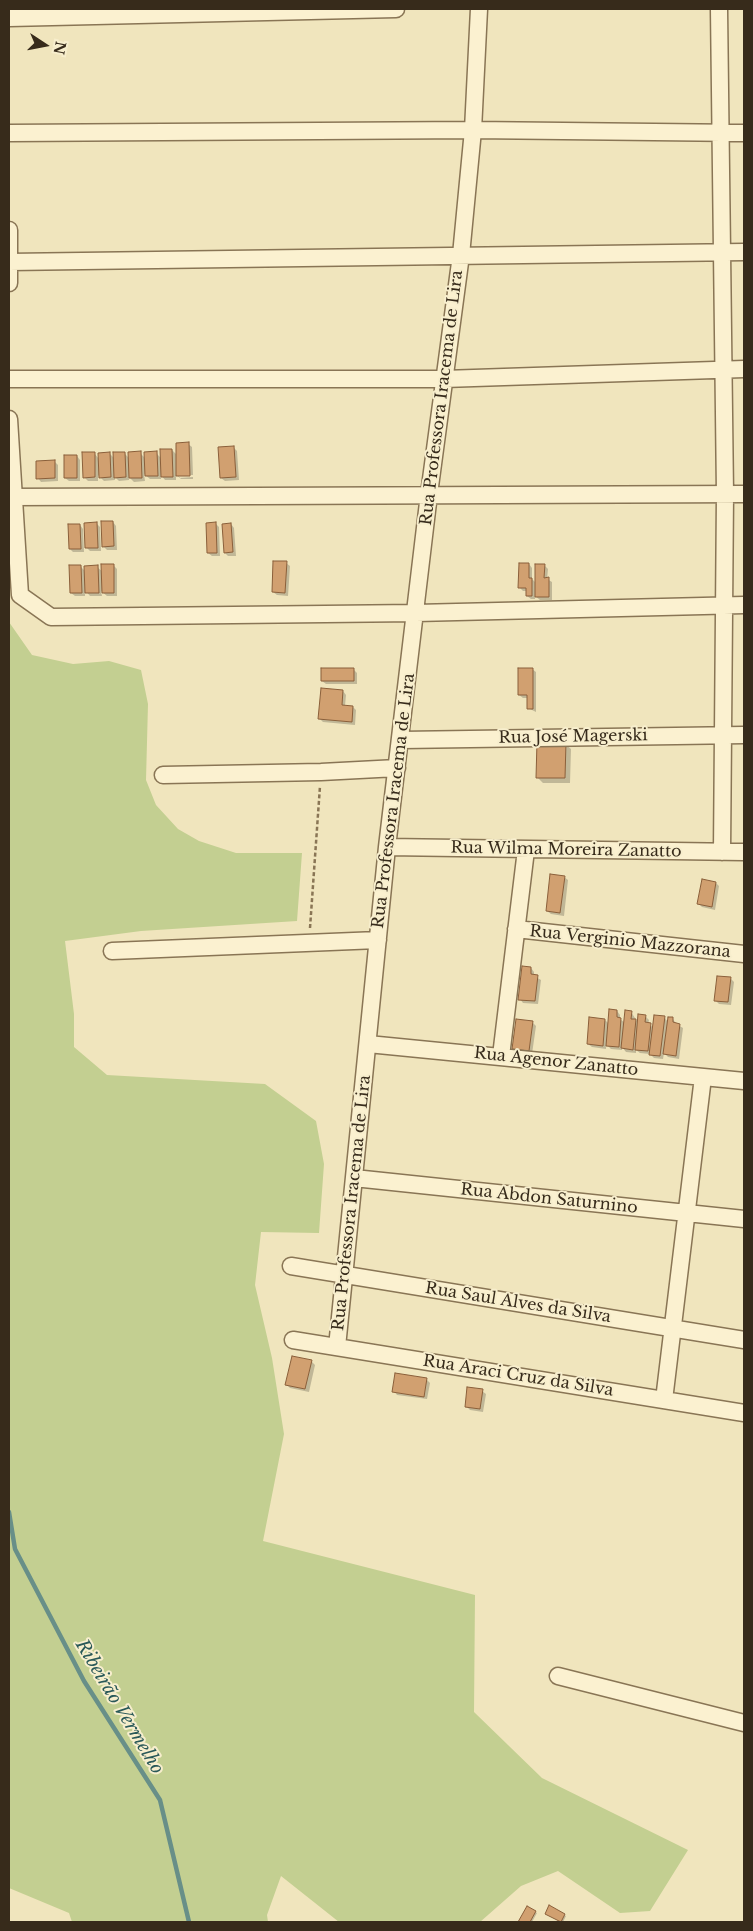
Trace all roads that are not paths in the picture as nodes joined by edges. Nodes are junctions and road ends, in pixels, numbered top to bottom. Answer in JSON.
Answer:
{"nodes":[{"id":1,"x":396,"y":9,"type":"edge"},
{"id":2,"x":479,"y":9,"type":"edge"},
{"id":3,"x":719,"y":9,"type":"edge"},
{"id":4,"x":9,"y":18,"type":"edge"},
{"id":5,"x":473,"y":130,"type":"junction"},
{"id":6,"x":9,"y":133,"type":"edge"},
{"id":7,"x":744,"y":133,"type":"edge"},
{"id":8,"x":721,"y":134,"type":"junction"},
{"id":9,"x":9,"y":230,"type":"edge"},
{"id":10,"x":722,"y":252,"type":"junction"},
{"id":11,"x":744,"y":252,"type":"edge"},
{"id":12,"x":461,"y":255,"type":"junction"},
{"id":13,"x":9,"y":262,"type":"edge"},
{"id":14,"x":9,"y":283,"type":"edge"},
{"id":15,"x":724,"y":369,"type":"junction"},
{"id":16,"x":744,"y":369,"type":"edge"},
{"id":17,"x":444,"y":378,"type":"junction"},
{"id":18,"x":9,"y":379,"type":"edge"},
{"id":19,"x":9,"y":419,"type":"edge"},
{"id":20,"x":429,"y":494,"type":"junction"},
{"id":21,"x":725,"y":494,"type":"junction"},
{"id":22,"x":744,"y":494,"type":"edge"},
{"id":23,"x":12,"y":497,"type":"junction"},
{"id":24,"x":724,"y":605,"type":"junction"},
{"id":25,"x":744,"y":605,"type":"edge"},
{"id":26,"x":416,"y":613,"type":"junction"},
{"id":27,"x":723,"y":735,"type":"junction"},
{"id":28,"x":744,"y":735,"type":"edge"},
{"id":29,"x":402,"y":740,"type":"junction"},
{"id":30,"x":397,"y":768,"type":"junction"},
{"id":31,"x":164,"y":775,"type":"dead end"},
{"id":32,"x":388,"y":847,"type":"junction"},
{"id":33,"x":526,"y":850,"type":"junction"},
{"id":34,"x":722,"y":852,"type":"junction"},
{"id":35,"x":744,"y":852,"type":"edge"},
{"id":36,"x":516,"y":929,"type":"junction"},
{"id":37,"x":378,"y":940,"type":"junction"},
{"id":38,"x":112,"y":951,"type":"dead end"},
{"id":39,"x":744,"y":954,"type":"edge"},
{"id":40,"x":368,"y":1044,"type":"junction"},
{"id":41,"x":501,"y":1056,"type":"junction"},
{"id":42,"x":703,"y":1077,"type":"junction"},
{"id":43,"x":744,"y":1081,"type":"edge"},
{"id":44,"x":354,"y":1178,"type":"junction"},
{"id":45,"x":687,"y":1213,"type":"junction"},
{"id":46,"x":744,"y":1219,"type":"edge"},
{"id":47,"x":291,"y":1266,"type":"dead end"},
{"id":48,"x":344,"y":1275,"type":"junction"},
{"id":49,"x":673,"y":1328,"type":"junction"},
{"id":50,"x":293,"y":1340,"type":"dead end"},
{"id":51,"x":744,"y":1340,"type":"edge"},
{"id":52,"x":337,"y":1347,"type":"junction"},
{"id":53,"x":664,"y":1400,"type":"junction"},
{"id":54,"x":744,"y":1413,"type":"edge"},
{"id":55,"x":558,"y":1676,"type":"dead end"},
{"id":56,"x":744,"y":1723,"type":"edge"}],
"edges":[{"from":1,"to":4,"type":"street"},
{"from":2,"to":5,"type":"street","name":"Rua Professora Iracema de Lira"},
{"from":3,"to":8,"type":"street"},
{"from":5,"to":6,"type":"street"},
{"from":5,"to":8,"type":"street"},
{"from":5,"to":12,"type":"street","name":"Rua Professora Iracema de Lira"},
{"from":7,"to":8,"type":"street"},
{"from":8,"to":10,"type":"street"},
{"from":9,"to":13,"type":"street"},
{"from":10,"to":11,"type":"street"},
{"from":10,"to":12,"type":"street"},
{"from":10,"to":15,"type":"street"},
{"from":12,"to":13,"type":"street"},
{"from":12,"to":17,"type":"street","name":"Rua Professora Iracema de Lira"},
{"from":13,"to":14,"type":"street"},
{"from":15,"to":16,"type":"street"},
{"from":15,"to":17,"type":"street"},
{"from":15,"to":21,"type":"street"},
{"from":17,"to":18,"type":"street"},
{"from":17,"to":20,"type":"street","name":"Rua Professora Iracema de Lira"},
{"from":19,"to":23,"type":"street"},
{"from":20,"to":21,"type":"street"},
{"from":20,"to":23,"type":"street"},
{"from":20,"to":26,"type":"street","name":"Rua Professora Iracema de Lira"},
{"from":21,"to":22,"type":"street"},
{"from":21,"to":24,"type":"street"},
{"from":23,"to":26,"type":"street"},
{"from":24,"to":25,"type":"street"},
{"from":24,"to":26,"type":"street"},
{"from":24,"to":27,"type":"street"},
{"from":26,"to":29,"type":"street","name":"Rua Professora Iracema de Lira"},
{"from":27,"to":28,"type":"street","name":"Rua José Magerski"},
{"from":27,"to":29,"type":"street","name":"Rua José Magerski"},
{"from":27,"to":34,"type":"street"},
{"from":29,"to":30,"type":"street","name":"Rua Professora Iracema de Lira"},
{"from":30,"to":31,"type":"street"},
{"from":30,"to":32,"type":"street","name":"Rua Professora Iracema de Lira"},
{"from":32,"to":33,"type":"street","name":"Rua Wilma Moreira Zanatto"},
{"from":32,"to":37,"type":"street","name":"Rua Professora Iracema de Lira"},
{"from":33,"to":34,"type":"street","name":"Rua Wilma Moreira Zanatto"},
{"from":33,"to":36,"type":"street"},
{"from":34,"to":35,"type":"street","name":"Rua Wilma Moreira Zanatto"},
{"from":36,"to":39,"type":"street","name":"Rua Verginio Mazzorana"},
{"from":36,"to":41,"type":"street"},
{"from":37,"to":38,"type":"street"},
{"from":37,"to":40,"type":"street","name":"Rua Professora Iracema de Lira"},
{"from":40,"to":41,"type":"street","name":"Rua Agenor Zanatto"},
{"from":40,"to":44,"type":"street","name":"Rua Professora Iracema de Lira"},
{"from":41,"to":42,"type":"street","name":"Rua Agenor Zanatto"},
{"from":42,"to":43,"type":"street","name":"Rua Agenor Zanatto"},
{"from":42,"to":45,"type":"street"},
{"from":44,"to":45,"type":"street","name":"Rua Abdon Saturnino"},
{"from":44,"to":48,"type":"street","name":"Rua Professora Iracema de Lira"},
{"from":45,"to":46,"type":"street","name":"Rua Abdon Saturnino"},
{"from":45,"to":49,"type":"street"},
{"from":47,"to":48,"type":"street","name":"Rua Saul Alves da Silva"},
{"from":48,"to":49,"type":"street","name":"Rua Saul Alves da Silva"},
{"from":48,"to":52,"type":"street","name":"Rua Professora Iracema de Lira"},
{"from":49,"to":51,"type":"street","name":"Rua Saul Alves da Silva"},
{"from":49,"to":53,"type":"street"},
{"from":50,"to":52,"type":"street","name":"Rua Araci Cruz da Silva"},
{"from":52,"to":53,"type":"street","name":"Rua Araci Cruz da Silva"},
{"from":53,"to":54,"type":"street","name":"Rua Araci Cruz da Silva"},
{"from":55,"to":56,"type":"street"}]}
